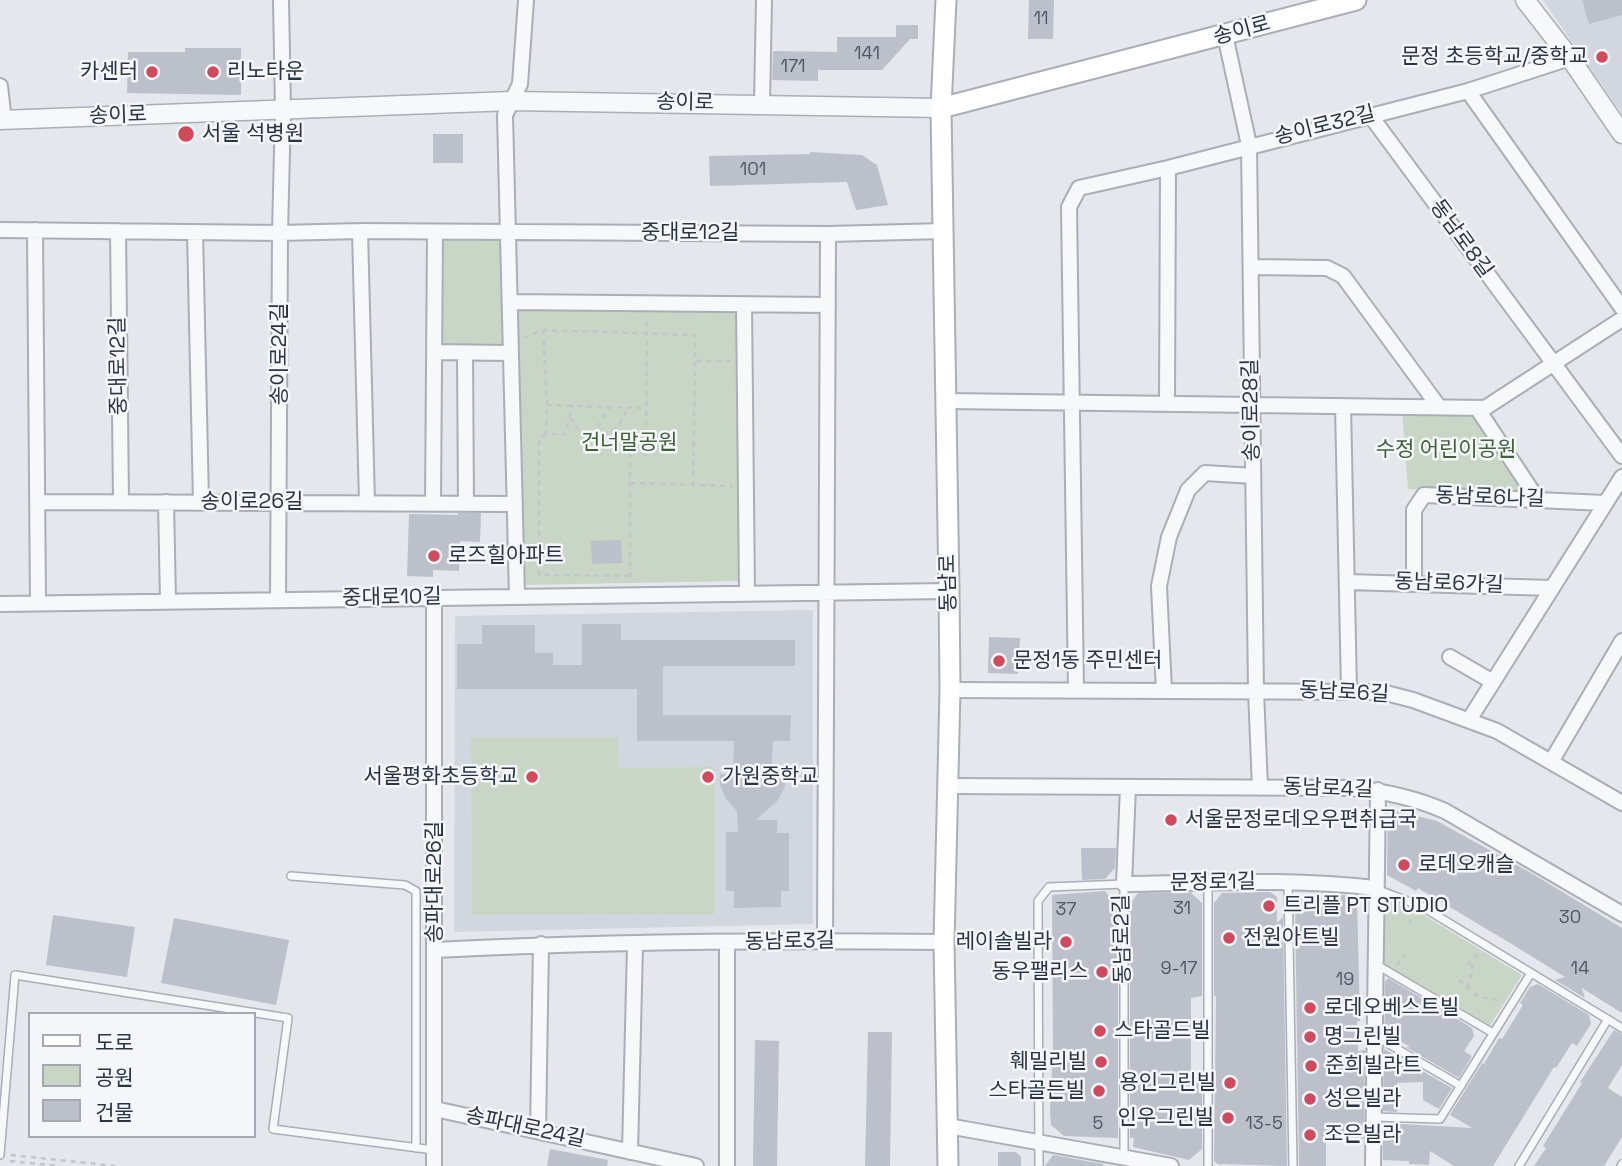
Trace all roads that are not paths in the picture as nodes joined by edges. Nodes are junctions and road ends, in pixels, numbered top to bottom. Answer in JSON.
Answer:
{"nodes":[{"id":1,"x":281,"y":0,"type":"edge"},
{"id":2,"x":526,"y":0,"type":"edge"},
{"id":3,"x":764,"y":0,"type":"edge"},
{"id":4,"x":946,"y":0,"type":"edge"},
{"id":5,"x":1356,"y":0,"type":"edge"},
{"id":6,"x":1525,"y":0,"type":"edge"},
{"id":7,"x":1225,"y":35,"type":"junction"},
{"id":8,"x":1570,"y":58,"type":"junction"},
{"id":9,"x":0,"y":86,"type":"edge"},
{"id":10,"x":1468,"y":90,"type":"junction"},
{"id":11,"x":512,"y":101,"type":"junction"},
{"id":12,"x":762,"y":103,"type":"junction"},
{"id":13,"x":940,"y":108,"type":"junction"},
{"id":14,"x":283,"y":109,"type":"junction"},
{"id":15,"x":1370,"y":115,"type":"junction"},
{"id":16,"x":2,"y":120,"type":"edge"},
{"id":17,"x":1622,"y":134,"type":"edge"},
{"id":18,"x":1250,"y":145,"type":"junction"},
{"id":19,"x":1168,"y":168,"type":"junction"},
{"id":20,"x":0,"y":230,"type":"edge"},
{"id":21,"x":35,"y":230,"type":"junction"},
{"id":22,"x":118,"y":231,"type":"junction"},
{"id":23,"x":360,"y":231,"type":"junction"},
{"id":24,"x":944,"y":231,"type":"junction"},
{"id":25,"x":195,"y":232,"type":"junction"},
{"id":26,"x":435,"y":232,"type":"junction"},
{"id":27,"x":508,"y":232,"type":"junction"},
{"id":28,"x":280,"y":233,"type":"junction"},
{"id":29,"x":828,"y":234,"type":"junction"},
{"id":30,"x":1251,"y":267,"type":"junction"},
{"id":31,"x":510,"y":302,"type":"junction"},
{"id":32,"x":744,"y":304,"type":"junction"},
{"id":33,"x":828,"y":305,"type":"junction"},
{"id":34,"x":1622,"y":308,"type":"edge"},
{"id":35,"x":1622,"y":319,"type":"edge"},
{"id":36,"x":511,"y":347,"type":"junction"},
{"id":37,"x":434,"y":352,"type":"junction"},
{"id":38,"x":465,"y":353,"type":"junction"},
{"id":39,"x":1553,"y":364,"type":"junction"},
{"id":40,"x":947,"y":401,"type":"junction"},
{"id":41,"x":1072,"y":402,"type":"junction"},
{"id":42,"x":1167,"y":404,"type":"junction"},
{"id":43,"x":1252,"y":404,"type":"junction"},
{"id":44,"x":1343,"y":406,"type":"junction"},
{"id":45,"x":1438,"y":407,"type":"junction"},
{"id":46,"x":1477,"y":408,"type":"junction"},
{"id":47,"x":1622,"y":456,"type":"edge"},
{"id":48,"x":1253,"y":476,"type":"junction"},
{"id":49,"x":1622,"y":477,"type":"edge"},
{"id":50,"x":1538,"y":500,"type":"junction"},
{"id":51,"x":121,"y":501,"type":"junction"},
{"id":52,"x":37,"y":502,"type":"junction"},
{"id":53,"x":166,"y":502,"type":"junction"},
{"id":54,"x":201,"y":502,"type":"junction"},
{"id":55,"x":279,"y":503,"type":"junction"},
{"id":56,"x":367,"y":503,"type":"junction"},
{"id":57,"x":1605,"y":503,"type":"junction"},
{"id":58,"x":433,"y":504,"type":"junction"},
{"id":59,"x":466,"y":504,"type":"junction"},
{"id":60,"x":515,"y":504,"type":"junction"},
{"id":61,"x":1347,"y":582,"type":"junction"},
{"id":62,"x":1414,"y":583,"type":"junction"},
{"id":63,"x":1552,"y":588,"type":"junction"},
{"id":64,"x":949,"y":591,"type":"junction"},
{"id":65,"x":827,"y":592,"type":"junction"},
{"id":66,"x":747,"y":593,"type":"junction"},
{"id":67,"x":517,"y":596,"type":"junction"},
{"id":68,"x":434,"y":597,"type":"junction"},
{"id":69,"x":278,"y":599,"type":"junction"},
{"id":70,"x":168,"y":601,"type":"junction"},
{"id":71,"x":38,"y":603,"type":"junction"},
{"id":72,"x":0,"y":604,"type":"edge"},
{"id":73,"x":1622,"y":641,"type":"edge"},
{"id":74,"x":1450,"y":657,"type":"dead end"},
{"id":75,"x":1493,"y":682,"type":"junction"},
{"id":76,"x":950,"y":690,"type":"junction"},
{"id":77,"x":1349,"y":690,"type":"junction"},
{"id":78,"x":1076,"y":691,"type":"junction"},
{"id":79,"x":1164,"y":691,"type":"junction"},
{"id":80,"x":1256,"y":691,"type":"junction"},
{"id":81,"x":1469,"y":720,"type":"junction"},
{"id":82,"x":1551,"y":762,"type":"junction"},
{"id":83,"x":947,"y":786,"type":"junction"},
{"id":84,"x":1128,"y":787,"type":"junction"},
{"id":85,"x":1260,"y":788,"type":"junction"},
{"id":86,"x":1377,"y":790,"type":"junction"},
{"id":87,"x":1622,"y":803,"type":"edge"},
{"id":88,"x":291,"y":876,"type":"dead end"},
{"id":89,"x":1288,"y":882,"type":"junction"},
{"id":90,"x":1208,"y":883,"type":"junction"},
{"id":91,"x":1124,"y":884,"type":"junction"},
{"id":92,"x":1375,"y":888,"type":"junction"},
{"id":93,"x":1622,"y":914,"type":"edge"},
{"id":94,"x":825,"y":941,"type":"junction"},
{"id":95,"x":944,"y":942,"type":"junction"},
{"id":96,"x":727,"y":943,"type":"junction"},
{"id":97,"x":541,"y":944,"type":"junction"},
{"id":98,"x":635,"y":944,"type":"junction"},
{"id":99,"x":435,"y":950,"type":"junction"},
{"id":100,"x":1377,"y":965,"type":"junction"},
{"id":101,"x":1531,"y":973,"type":"junction"},
{"id":102,"x":250,"y":1012,"type":"edge"},
{"id":103,"x":256,"y":1013,"type":"edge"},
{"id":104,"x":1608,"y":1019,"type":"junction"},
{"id":105,"x":1622,"y":1028,"type":"edge"},
{"id":106,"x":1493,"y":1033,"type":"junction"},
{"id":107,"x":1374,"y":1035,"type":"junction"},
{"id":108,"x":1461,"y":1086,"type":"junction"},
{"id":109,"x":435,"y":1109,"type":"junction"},
{"id":110,"x":1374,"y":1117,"type":"junction"},
{"id":111,"x":948,"y":1126,"type":"junction"},
{"id":112,"x":538,"y":1131,"type":"junction"},
{"id":113,"x":1040,"y":1141,"type":"junction"},
{"id":114,"x":416,"y":1148,"type":"junction"},
{"id":115,"x":434,"y":1150,"type":"junction"},
{"id":116,"x":630,"y":1152,"type":"junction"},
{"id":117,"x":0,"y":1156,"type":"edge"},
{"id":118,"x":1124,"y":1156,"type":"junction"},
{"id":119,"x":433,"y":1166,"type":"edge"},
{"id":120,"x":696,"y":1166,"type":"edge"},
{"id":121,"x":727,"y":1166,"type":"edge"},
{"id":122,"x":948,"y":1166,"type":"edge"},
{"id":123,"x":1039,"y":1166,"type":"edge"},
{"id":124,"x":1171,"y":1166,"type":"edge"},
{"id":125,"x":1208,"y":1166,"type":"edge"},
{"id":126,"x":1293,"y":1166,"type":"edge"},
{"id":127,"x":1374,"y":1166,"type":"edge"},
{"id":128,"x":1518,"y":1166,"type":"edge"}],
"edges":[{"from":1,"to":14,"type":"street","name":"송이로24길"},
{"from":2,"to":11,"type":"street"},
{"from":3,"to":12,"type":"street"},
{"from":4,"to":13,"type":"main road","name":"동남로"},
{"from":5,"to":7,"type":"main road","name":"송이로"},
{"from":6,"to":8,"type":"street"},
{"from":7,"to":13,"type":"main road","name":"송이로"},
{"from":7,"to":18,"type":"street","name":"송이로28길"},
{"from":8,"to":10,"type":"street","name":"송이로32길"},
{"from":8,"to":17,"type":"street"},
{"from":9,"to":16,"type":"street"},
{"from":10,"to":15,"type":"street","name":"송이로32길"},
{"from":10,"to":34,"type":"street"},
{"from":11,"to":12,"type":"street","name":"송이로"},
{"from":11,"to":14,"type":"street","name":"송이로"},
{"from":11,"to":27,"type":"street"},
{"from":12,"to":13,"type":"street","name":"송이로"},
{"from":13,"to":24,"type":"main road","name":"동남로"},
{"from":14,"to":16,"type":"street","name":"송이로"},
{"from":14,"to":28,"type":"street","name":"송이로24길"},
{"from":15,"to":18,"type":"street","name":"송이로32길"},
{"from":15,"to":39,"type":"street","name":"동남로8길"},
{"from":18,"to":19,"type":"street","name":"송이로32길"},
{"from":18,"to":30,"type":"street","name":"송이로28길"},
{"from":19,"to":41,"type":"street","name":"송이로32길"},
{"from":19,"to":42,"type":"street"},
{"from":20,"to":21,"type":"street","name":"중대로12길"},
{"from":21,"to":22,"type":"street","name":"중대로12길"},
{"from":21,"to":52,"type":"street"},
{"from":22,"to":25,"type":"street","name":"중대로12길"},
{"from":22,"to":51,"type":"street","name":"중대로12길"},
{"from":23,"to":26,"type":"street","name":"중대로12길"},
{"from":23,"to":28,"type":"street","name":"중대로12길"},
{"from":23,"to":56,"type":"street"},
{"from":24,"to":29,"type":"street","name":"중대로12길"},
{"from":24,"to":40,"type":"main road","name":"동남로"},
{"from":25,"to":28,"type":"street","name":"중대로12길"},
{"from":25,"to":54,"type":"street"},
{"from":26,"to":27,"type":"street","name":"중대로12길"},
{"from":26,"to":37,"type":"street"},
{"from":27,"to":29,"type":"street","name":"중대로12길"},
{"from":27,"to":31,"type":"street"},
{"from":28,"to":55,"type":"street","name":"송이로24길"},
{"from":29,"to":33,"type":"street"},
{"from":30,"to":43,"type":"street","name":"송이로28길"},
{"from":30,"to":45,"type":"street"},
{"from":31,"to":32,"type":"street"},
{"from":31,"to":36,"type":"street"},
{"from":32,"to":33,"type":"street"},
{"from":32,"to":66,"type":"street"},
{"from":33,"to":65,"type":"street"},
{"from":35,"to":39,"type":"street"},
{"from":36,"to":38,"type":"street"},
{"from":36,"to":60,"type":"street"},
{"from":37,"to":38,"type":"street"},
{"from":37,"to":58,"type":"street"},
{"from":38,"to":59,"type":"street"},
{"from":39,"to":46,"type":"street"},
{"from":39,"to":47,"type":"street","name":"동남로8길"},
{"from":40,"to":41,"type":"street"},
{"from":40,"to":64,"type":"main road","name":"동남로"},
{"from":41,"to":42,"type":"street"},
{"from":41,"to":78,"type":"street"},
{"from":42,"to":43,"type":"street"},
{"from":43,"to":44,"type":"street"},
{"from":43,"to":48,"type":"street","name":"송이로28길"},
{"from":44,"to":45,"type":"street"},
{"from":44,"to":61,"type":"street"},
{"from":45,"to":46,"type":"street"},
{"from":46,"to":50,"type":"street"},
{"from":48,"to":79,"type":"street"},
{"from":48,"to":80,"type":"street","name":"송이로28길"},
{"from":49,"to":57,"type":"street"},
{"from":50,"to":57,"type":"street","name":"동남로6나길"},
{"from":50,"to":62,"type":"street","name":"동남로6나길"},
{"from":51,"to":52,"type":"street","name":"송이로26길"},
{"from":51,"to":53,"type":"street","name":"송이로26길"},
{"from":52,"to":71,"type":"street"},
{"from":53,"to":54,"type":"street","name":"송이로26길"},
{"from":53,"to":70,"type":"street"},
{"from":54,"to":55,"type":"street","name":"송이로26길"},
{"from":55,"to":56,"type":"street","name":"송이로26길"},
{"from":55,"to":69,"type":"street","name":"송이로24길"},
{"from":56,"to":58,"type":"street","name":"송이로26길"},
{"from":57,"to":63,"type":"street"},
{"from":58,"to":59,"type":"street","name":"송이로26길"},
{"from":59,"to":60,"type":"street","name":"송이로26길"},
{"from":60,"to":67,"type":"street"},
{"from":61,"to":62,"type":"street","name":"동남로6가길"},
{"from":61,"to":77,"type":"street"},
{"from":62,"to":63,"type":"street","name":"동남로6가길"},
{"from":63,"to":75,"type":"street"},
{"from":64,"to":65,"type":"street","name":"중대로10길"},
{"from":64,"to":76,"type":"main road","name":"동남로"},
{"from":65,"to":66,"type":"street","name":"중대로10길"},
{"from":65,"to":94,"type":"street"},
{"from":66,"to":67,"type":"street","name":"중대로10길"},
{"from":67,"to":68,"type":"street","name":"중대로10길"},
{"from":68,"to":69,"type":"street","name":"중대로10길"},
{"from":68,"to":99,"type":"street","name":"송파대로26길"},
{"from":69,"to":70,"type":"street","name":"중대로10길"},
{"from":70,"to":71,"type":"street","name":"중대로10길"},
{"from":71,"to":72,"type":"street","name":"중대로10길"},
{"from":73,"to":82,"type":"street"},
{"from":74,"to":75,"type":"street"},
{"from":75,"to":81,"type":"street"},
{"from":76,"to":78,"type":"street","name":"동남로6길"},
{"from":76,"to":83,"type":"main road","name":"동남로"},
{"from":77,"to":80,"type":"street","name":"동남로6길"},
{"from":77,"to":81,"type":"street","name":"동남로6길"},
{"from":78,"to":79,"type":"street","name":"동남로6길"},
{"from":79,"to":80,"type":"street","name":"동남로6길"},
{"from":80,"to":85,"type":"street","name":"송이로28길"},
{"from":81,"to":82,"type":"street","name":"동남로6길"},
{"from":82,"to":87,"type":"street","name":"동남로6길"},
{"from":83,"to":84,"type":"street","name":"동남로4길"},
{"from":83,"to":95,"type":"main road","name":"동남로"},
{"from":84,"to":85,"type":"street","name":"동남로4길"},
{"from":84,"to":91,"type":"street"},
{"from":85,"to":86,"type":"street","name":"동남로4길"},
{"from":86,"to":92,"type":"street"},
{"from":86,"to":93,"type":"street","name":"동남로4길"},
{"from":88,"to":114,"type":"lane"},
{"from":89,"to":90,"type":"street","name":"문정로1길"},
{"from":89,"to":92,"type":"street","name":"문정로1길"},
{"from":89,"to":126,"type":"lane"},
{"from":90,"to":91,"type":"street","name":"문정로1길"},
{"from":90,"to":125,"type":"lane"},
{"from":91,"to":113,"type":"lane","name":"동남로2길"},
{"from":91,"to":118,"type":"lane","name":"동남로2길"},
{"from":92,"to":100,"type":"street"},
{"from":92,"to":101,"type":"lane","name":"문정로1길"},
{"from":94,"to":95,"type":"street","name":"동남로3길"},
{"from":94,"to":96,"type":"street","name":"동남로3길"},
{"from":95,"to":111,"type":"main road","name":"동남로"},
{"from":96,"to":98,"type":"street","name":"동남로3길"},
{"from":96,"to":121,"type":"street"},
{"from":97,"to":98,"type":"street","name":"동남로3길"},
{"from":97,"to":99,"type":"street","name":"동남로3길"},
{"from":97,"to":112,"type":"street"},
{"from":98,"to":116,"type":"street"},
{"from":99,"to":109,"type":"street","name":"송파대로26길"},
{"from":100,"to":106,"type":"lane"},
{"from":100,"to":107,"type":"street"},
{"from":101,"to":104,"type":"lane","name":"문정로1길"},
{"from":101,"to":106,"type":"lane"},
{"from":102,"to":117,"type":"lane"},
{"from":103,"to":114,"type":"lane"},
{"from":104,"to":105,"type":"lane","name":"문정로1길"},
{"from":104,"to":128,"type":"lane"},
{"from":106,"to":108,"type":"lane"},
{"from":107,"to":108,"type":"lane"},
{"from":107,"to":110,"type":"street"},
{"from":108,"to":110,"type":"lane"},
{"from":109,"to":112,"type":"street","name":"송파대로24길"},
{"from":109,"to":115,"type":"street","name":"송파대로26길"},
{"from":110,"to":127,"type":"street"},
{"from":111,"to":113,"type":"street"},
{"from":111,"to":122,"type":"main road","name":"동남로"},
{"from":112,"to":116,"type":"street","name":"송파대로24길"},
{"from":113,"to":118,"type":"street"},
{"from":113,"to":123,"type":"lane","name":"동남로2길"},
{"from":114,"to":115,"type":"lane"},
{"from":115,"to":119,"type":"street","name":"송파대로26길"},
{"from":116,"to":120,"type":"street","name":"송파대로24길"},
{"from":118,"to":124,"type":"street"}]}
